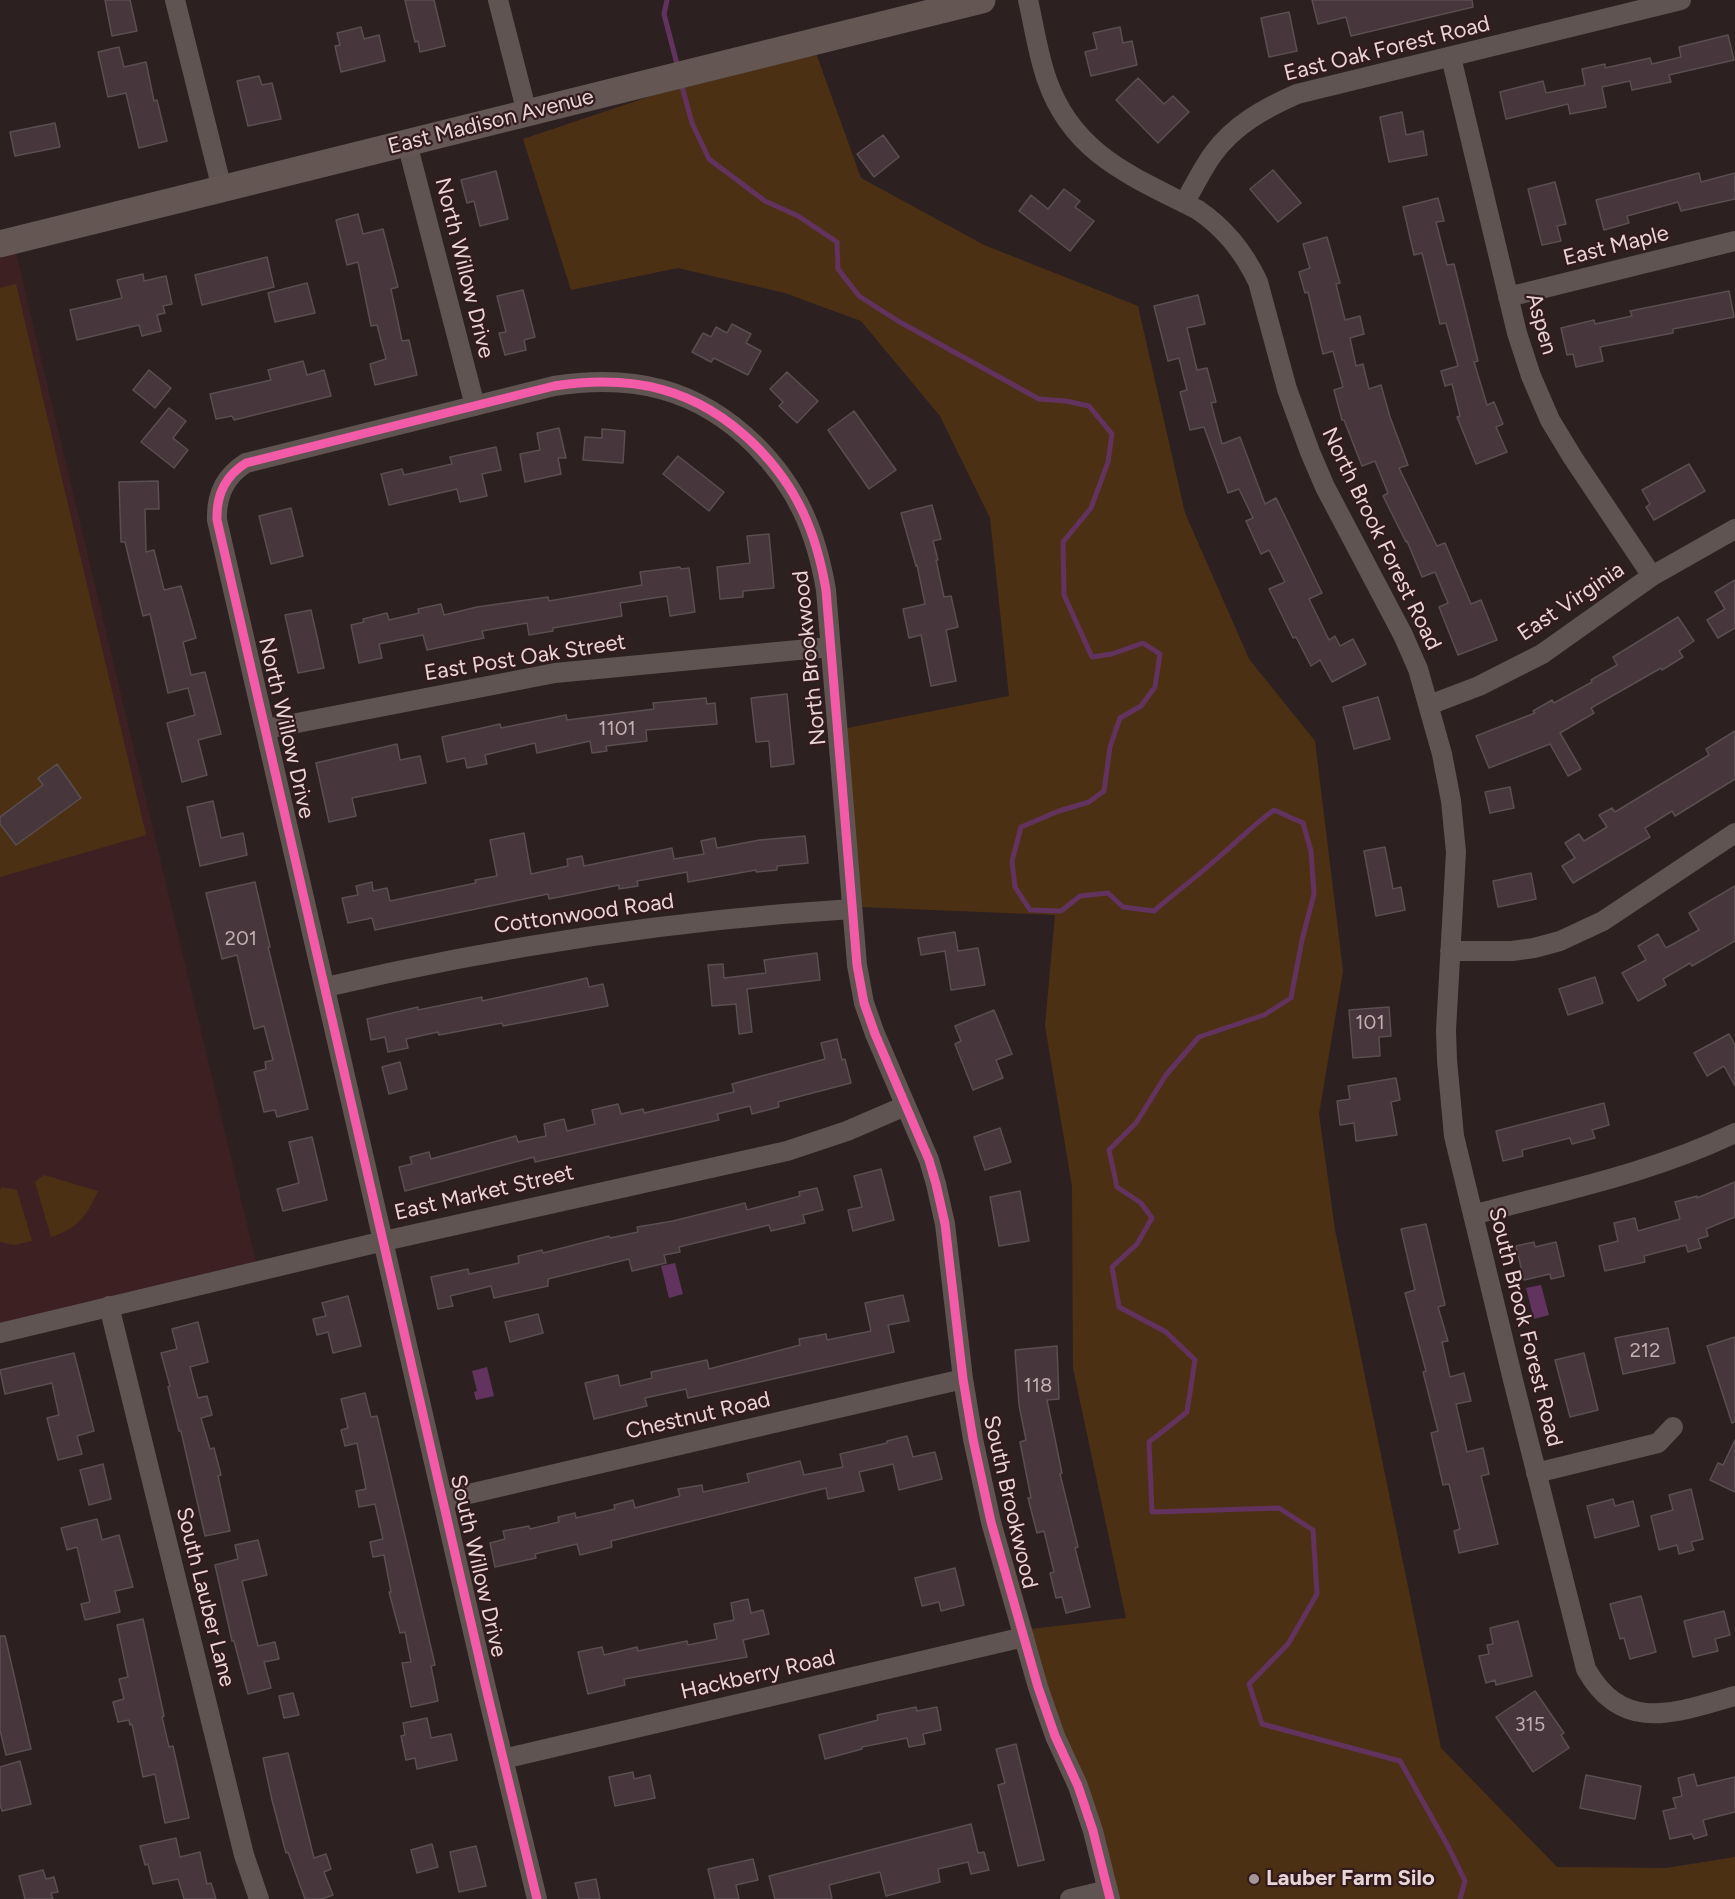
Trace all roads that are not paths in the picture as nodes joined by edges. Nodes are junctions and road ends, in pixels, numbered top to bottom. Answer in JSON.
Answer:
{"nodes":[{"id":1,"x":175,"y":0,"type":"edge"},
{"id":2,"x":498,"y":0,"type":"edge"},
{"id":3,"x":982,"y":0,"type":"edge"},
{"id":4,"x":1028,"y":0,"type":"edge"},
{"id":5,"x":1678,"y":0,"type":"edge"},
{"id":6,"x":1450,"y":57,"type":"junction"},
{"id":7,"x":527,"y":113,"type":"junction"},
{"id":8,"x":407,"y":142,"type":"junction"},
{"id":9,"x":222,"y":189,"type":"junction"},
{"id":10,"x":1184,"y":203,"type":"junction"},
{"id":11,"x":1735,"y":241,"type":"edge"},
{"id":12,"x":0,"y":244,"type":"edge"},
{"id":13,"x":1508,"y":297,"type":"junction"},
{"id":14,"x":475,"y":406,"type":"junction"},
{"id":15,"x":1735,"y":529,"type":"edge"},
{"id":16,"x":1652,"y":576,"type":"junction"},
{"id":17,"x":830,"y":647,"type":"junction"},
{"id":18,"x":1429,"y":705,"type":"junction"},
{"id":19,"x":266,"y":729,"type":"junction"},
{"id":20,"x":1735,"y":833,"type":"edge"},
{"id":21,"x":852,"y":909,"type":"junction"},
{"id":22,"x":1450,"y":951,"type":"junction"},
{"id":23,"x":326,"y":987,"type":"junction"},
{"id":24,"x":905,"y":1106,"type":"junction"},
{"id":25,"x":1735,"y":1133,"type":"edge"},
{"id":26,"x":1473,"y":1215,"type":"junction"},
{"id":27,"x":384,"y":1241,"type":"junction"},
{"id":28,"x":109,"y":1306,"type":"junction"},
{"id":29,"x":0,"y":1333,"type":"edge"},
{"id":30,"x":963,"y":1379,"type":"junction"},
{"id":31,"x":1673,"y":1427,"type":"dead end"},
{"id":32,"x":1536,"y":1473,"type":"junction"},
{"id":33,"x":443,"y":1500,"type":"junction"},
{"id":34,"x":1024,"y":1637,"type":"junction"},
{"id":35,"x":1735,"y":1696,"type":"edge"},
{"id":36,"x":503,"y":1759,"type":"junction"},
{"id":37,"x":1109,"y":1895,"type":"edge"},
{"id":38,"x":259,"y":1899,"type":"edge"},
{"id":39,"x":537,"y":1899,"type":"edge"},
{"id":40,"x":1070,"y":1899,"type":"edge"}],
"edges":[{"from":1,"to":9,"type":"street"},
{"from":2,"to":7,"type":"street"},
{"from":3,"to":7,"type":"main road","name":"East Madison Avenue"},
{"from":4,"to":10,"type":"street","name":"North Brook Forest Road"},
{"from":5,"to":6,"type":"street","name":"East Oak Forest Road"},
{"from":6,"to":10,"type":"street","name":"East Oak Forest Road"},
{"from":6,"to":13,"type":"street","name":"Aspen"},
{"from":7,"to":8,"type":"main road","name":"East Madison Avenue"},
{"from":8,"to":9,"type":"main road","name":"East Madison Avenue"},
{"from":8,"to":14,"type":"street","name":"North Willow Drive"},
{"from":9,"to":12,"type":"main road","name":"East Madison Avenue"},
{"from":10,"to":18,"type":"street","name":"North Brook Forest Road"},
{"from":11,"to":13,"type":"street","name":"East Maple"},
{"from":13,"to":16,"type":"street","name":"Aspen"},
{"from":14,"to":17,"type":"street","name":"North Brookwood"},
{"from":14,"to":19,"type":"street","name":"North Willow Drive"},
{"from":15,"to":16,"type":"street","name":"East Virginia"},
{"from":16,"to":18,"type":"street","name":"East Virginia"},
{"from":17,"to":19,"type":"street","name":"East Post Oak Street"},
{"from":17,"to":21,"type":"street","name":"North Brookwood"},
{"from":18,"to":22,"type":"street","name":"North Brook Forest Road"},
{"from":19,"to":23,"type":"street","name":"North Willow Drive"},
{"from":20,"to":22,"type":"street"},
{"from":21,"to":23,"type":"street","name":"Cottonwood Road"},
{"from":21,"to":24,"type":"street","name":"North Brookwood"},
{"from":22,"to":26,"type":"street","name":"South Brook Forest Road"},
{"from":23,"to":27,"type":"street","name":"North Willow Drive"},
{"from":24,"to":27,"type":"street","name":"East Market Street"},
{"from":24,"to":30,"type":"street","name":"South Brookwood"},
{"from":25,"to":26,"type":"street"},
{"from":26,"to":32,"type":"street","name":"South Brook Forest Road"},
{"from":27,"to":28,"type":"street","name":"East Market Street"},
{"from":27,"to":33,"type":"street","name":"South Willow Drive"},
{"from":28,"to":29,"type":"street","name":"East Market Street"},
{"from":28,"to":38,"type":"street","name":"South Lauber Lane"},
{"from":30,"to":33,"type":"street","name":"Chestnut Road"},
{"from":30,"to":34,"type":"street","name":"South Brookwood"},
{"from":31,"to":32,"type":"street"},
{"from":32,"to":35,"type":"street","name":"South Brook Forest Road"},
{"from":33,"to":36,"type":"street","name":"South Willow Drive"},
{"from":34,"to":36,"type":"street","name":"Hackberry Road"},
{"from":34,"to":37,"type":"street","name":"South Brookwood"},
{"from":36,"to":39,"type":"street","name":"South Willow Drive"},
{"from":37,"to":40,"type":"street"}]}
